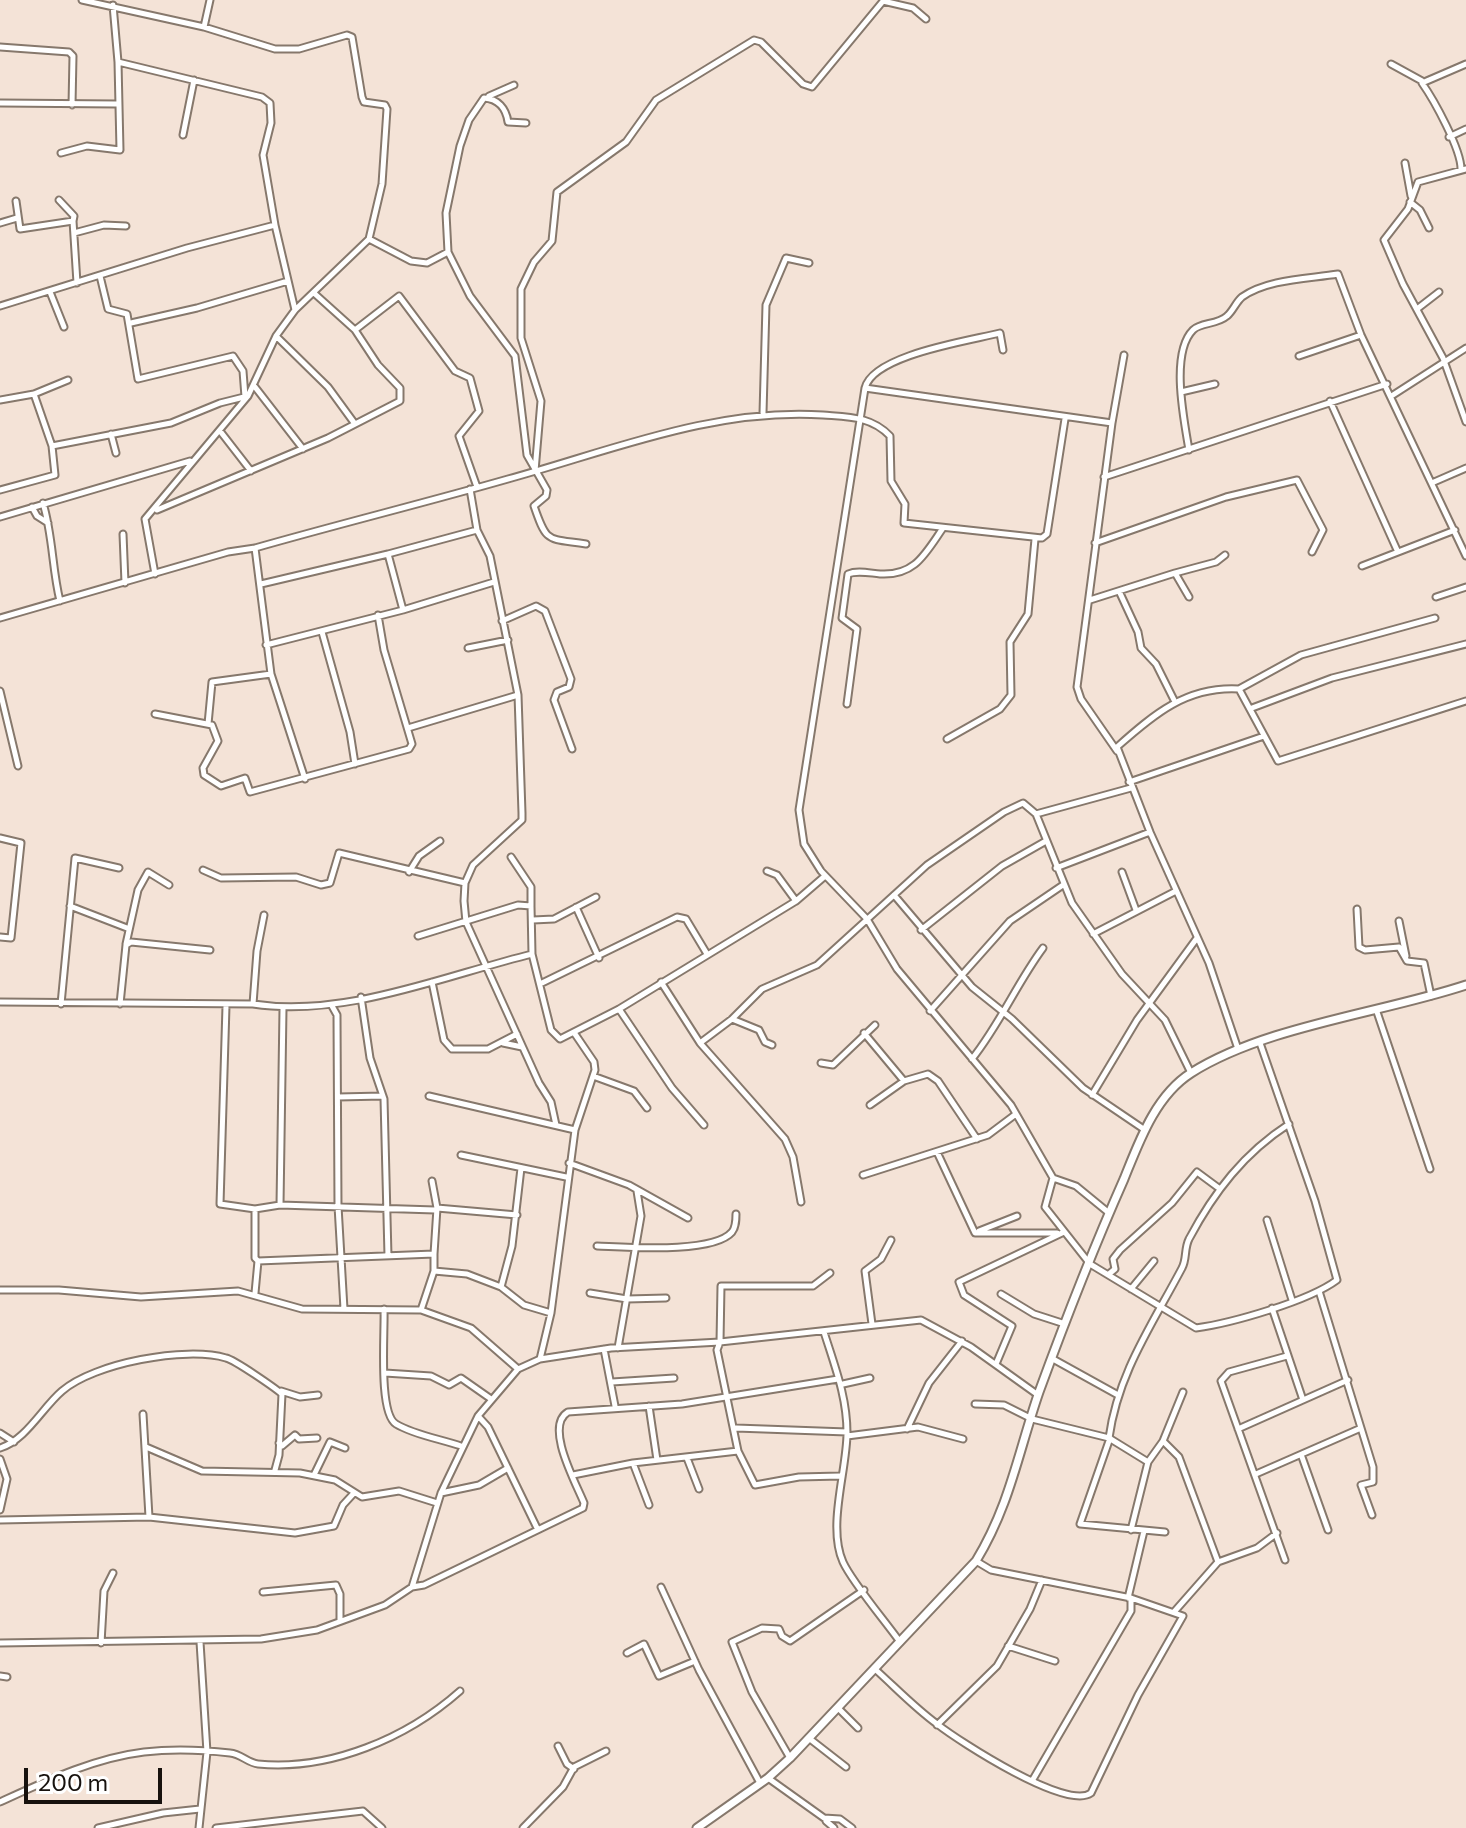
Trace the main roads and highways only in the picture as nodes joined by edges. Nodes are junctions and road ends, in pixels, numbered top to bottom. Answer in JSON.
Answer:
{"nodes":[{"id":1,"x":1466,"y":985,"type":"edge"},
{"id":2,"x":697,"y":1828,"type":"edge"}],
"edges":[{"from":1,"to":2,"type":"main road"}]}
